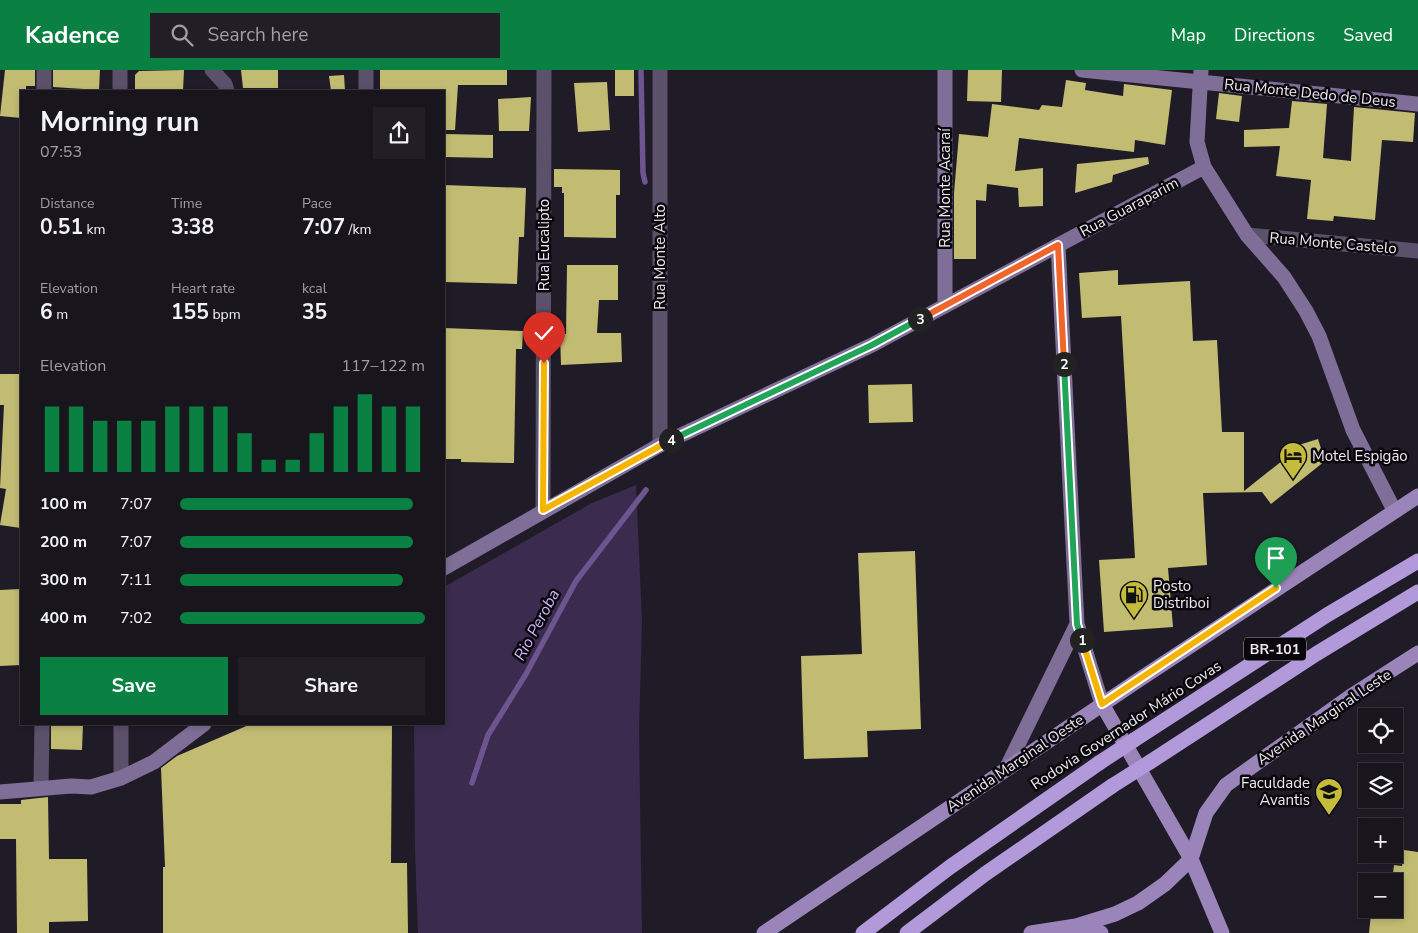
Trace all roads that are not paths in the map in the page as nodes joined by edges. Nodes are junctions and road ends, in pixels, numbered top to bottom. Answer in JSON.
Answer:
{"nodes":[{"id":1,"x":44,"y":70,"type":"edge"},
{"id":2,"x":120,"y":70,"type":"edge"},
{"id":3,"x":212,"y":70,"type":"edge"},
{"id":4,"x":366,"y":70,"type":"edge"},
{"id":5,"x":544,"y":70,"type":"edge"},
{"id":6,"x":660,"y":70,"type":"edge"},
{"id":7,"x":945,"y":70,"type":"edge"},
{"id":8,"x":1082,"y":70,"type":"edge"},
{"id":9,"x":1200,"y":76,"type":"edge"},
{"id":10,"x":44,"y":90,"type":"edge"},
{"id":11,"x":120,"y":90,"type":"edge"},
{"id":12,"x":227,"y":90,"type":"edge"},
{"id":13,"x":366,"y":90,"type":"edge"},
{"id":14,"x":1418,"y":104,"type":"edge"},
{"id":15,"x":1204,"y":167,"type":"junction"},
{"id":16,"x":1248,"y":235,"type":"junction"},
{"id":17,"x":1058,"y":245,"type":"junction"},
{"id":18,"x":1418,"y":251,"type":"edge"},
{"id":19,"x":945,"y":306,"type":"junction"},
{"id":20,"x":660,"y":445,"type":"junction"},
{"id":21,"x":1418,"y":496,"type":"edge"},
{"id":22,"x":543,"y":510,"type":"junction"},
{"id":23,"x":1394,"y":510,"type":"junction"},
{"id":24,"x":1418,"y":561,"type":"edge"},
{"id":25,"x":445,"y":567,"type":"edge"},
{"id":26,"x":1418,"y":592,"type":"edge"},
{"id":27,"x":1077,"y":624,"type":"junction"},
{"id":28,"x":1418,"y":653,"type":"edge"},
{"id":29,"x":1102,"y":704,"type":"junction"},
{"id":30,"x":42,"y":725,"type":"edge"},
{"id":31,"x":121,"y":725,"type":"edge"},
{"id":32,"x":197,"y":726,"type":"edge"},
{"id":33,"x":1006,"y":769,"type":"junction"},
{"id":34,"x":121,"y":778,"type":"junction"},
{"id":35,"x":41,"y":787,"type":"junction"},
{"id":36,"x":0,"y":792,"type":"edge"},
{"id":37,"x":1191,"y":859,"type":"junction"},
{"id":38,"x":1076,"y":926,"type":"junction"},
{"id":39,"x":764,"y":933,"type":"edge"},
{"id":40,"x":863,"y":933,"type":"edge"},
{"id":41,"x":907,"y":933,"type":"edge"},
{"id":42,"x":1031,"y":933,"type":"edge"},
{"id":43,"x":1101,"y":933,"type":"edge"},
{"id":44,"x":1222,"y":933,"type":"edge"}],
"edges":[{"from":1,"to":10,"type":"street"},
{"from":2,"to":11,"type":"street"},
{"from":3,"to":12,"type":"street"},
{"from":4,"to":13,"type":"street"},
{"from":5,"to":22,"type":"street","name":"Rua Eucalipto"},
{"from":6,"to":20,"type":"street","name":"Rua Monte Alto"},
{"from":7,"to":19,"type":"street","name":"Rua Monte Acaraí"},
{"from":8,"to":9,"type":"street","name":"Rua Monte Dedo de Deus"},
{"from":9,"to":14,"type":"street","name":"Rua Monte Dedo de Deus"},
{"from":9,"to":15,"type":"street"},
{"from":15,"to":16,"type":"street"},
{"from":15,"to":17,"type":"street","name":"Rua Guaraparim"},
{"from":16,"to":18,"type":"street","name":"Rua Monte Castelo"},
{"from":16,"to":23,"type":"street"},
{"from":17,"to":19,"type":"street","name":"Rua Guaraparim"},
{"from":17,"to":27,"type":"street"},
{"from":19,"to":20,"type":"street","name":"Rua Guaraparim"},
{"from":20,"to":22,"type":"street","name":"Rua Guaraparim"},
{"from":21,"to":23,"type":"main road","name":"Avenida Marginal Oeste"},
{"from":22,"to":25,"type":"street","name":"Rua Guaraparim"},
{"from":23,"to":29,"type":"main road","name":"Avenida Marginal Oeste"},
{"from":24,"to":40,"type":"highway","name":"Rodovia Governador Mário Covas","number":"BR-101","bridge":true},
{"from":26,"to":41,"type":"highway","number":"BR-101","bridge":true},
{"from":27,"to":29,"type":"street"},
{"from":27,"to":33,"type":"street"},
{"from":28,"to":37,"type":"main road","name":"Avenida Marginal Leste"},
{"from":29,"to":33,"type":"main road","name":"Avenida Marginal Oeste"},
{"from":29,"to":37,"type":"main road"},
{"from":30,"to":35,"type":"street"},
{"from":31,"to":34,"type":"street"},
{"from":32,"to":34,"type":"street"},
{"from":33,"to":39,"type":"main road","name":"Avenida Marginal Oeste"},
{"from":34,"to":35,"type":"street"},
{"from":35,"to":36,"type":"street"},
{"from":37,"to":38,"type":"main road","name":"Avenida Marginal Leste"},
{"from":37,"to":44,"type":"main road"},
{"from":38,"to":42,"type":"main road","name":"Avenida Marginal Leste"},
{"from":38,"to":43,"type":"main road"}]}
